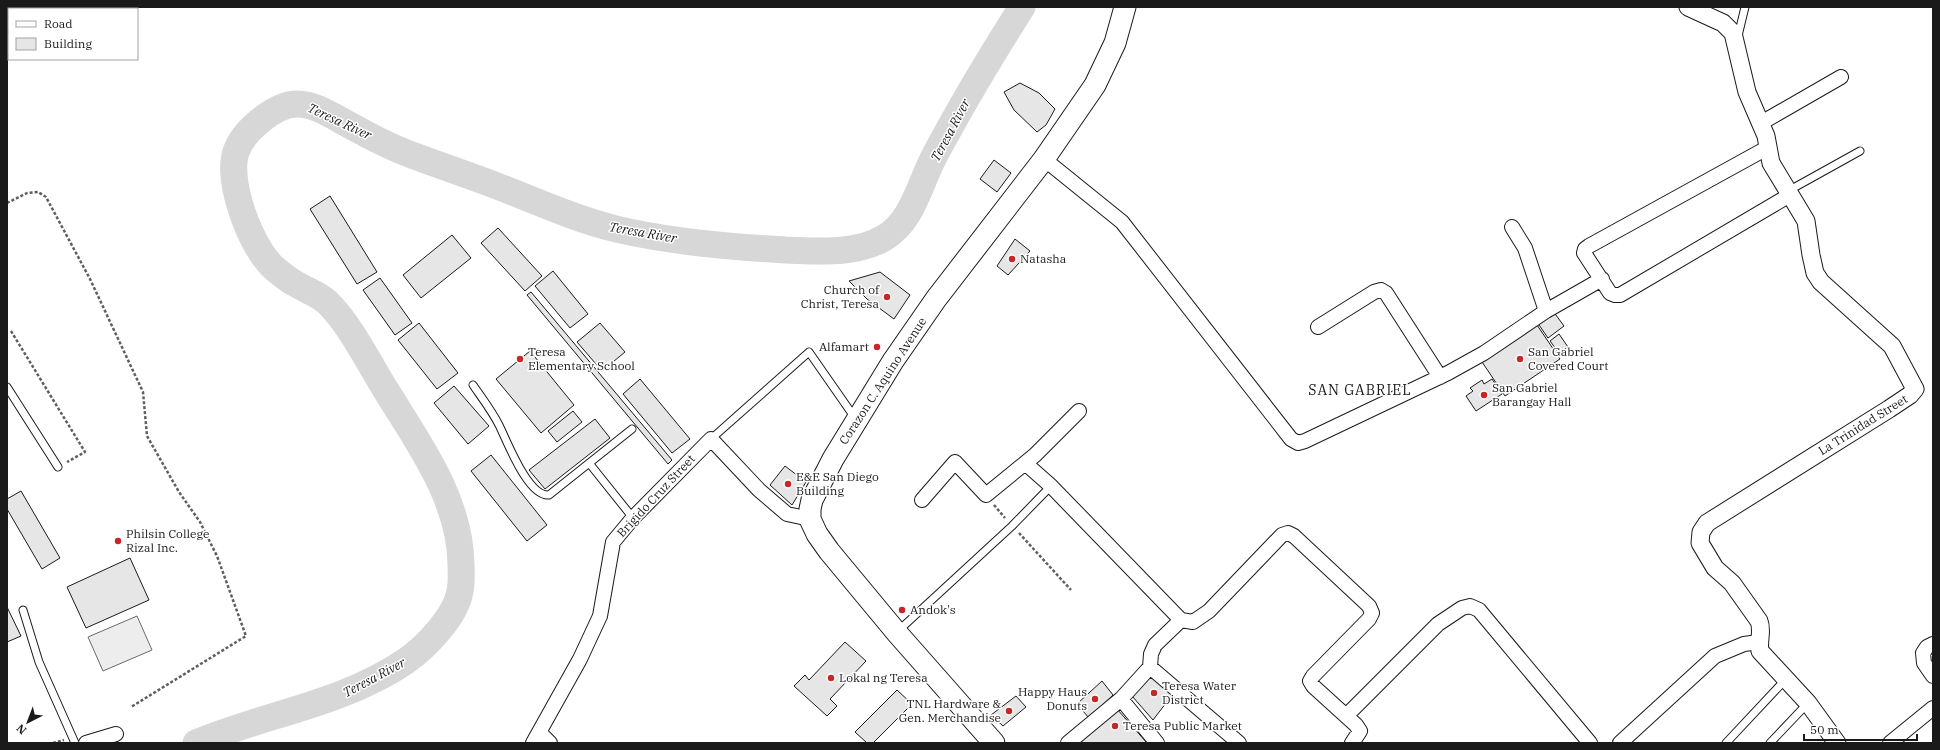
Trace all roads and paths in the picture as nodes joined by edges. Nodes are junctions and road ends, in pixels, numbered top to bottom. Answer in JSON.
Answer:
{"nodes":[{"id":1,"x":1125,"y":7,"type":"edge"},
{"id":2,"x":1688,"y":7,"type":"edge"},
{"id":3,"x":1746,"y":7,"type":"edge"},
{"id":4,"x":1736,"y":42,"type":"junction"},
{"id":5,"x":1841,"y":77,"type":"dead end"},
{"id":6,"x":1760,"y":123,"type":"junction"},
{"id":7,"x":1767,"y":148,"type":"junction"},
{"id":8,"x":1860,"y":151,"type":"dead end"},
{"id":9,"x":1044,"y":158,"type":"junction"},
{"id":10,"x":1789,"y":193,"type":"junction"},
{"id":11,"x":7,"y":203,"type":"edge"},
{"id":12,"x":1512,"y":227,"type":"dead end"},
{"id":13,"x":1602,"y":280,"type":"junction"},
{"id":14,"x":1546,"y":311,"type":"junction"},
{"id":15,"x":1318,"y":327,"type":"dead end"},
{"id":16,"x":11,"y":332,"type":"dead end"},
{"id":17,"x":1440,"y":377,"type":"junction"},
{"id":18,"x":473,"y":386,"type":"dead end"},
{"id":19,"x":7,"y":387,"type":"edge"},
{"id":20,"x":1079,"y":411,"type":"dead end"},
{"id":21,"x":856,"y":420,"type":"junction"},
{"id":22,"x":632,"y":429,"type":"dead end"},
{"id":23,"x":711,"y":439,"type":"junction"},
{"id":24,"x":1025,"y":463,"type":"junction"},
{"id":25,"x":589,"y":464,"type":"junction"},
{"id":26,"x":58,"y":467,"type":"joint"},
{"id":27,"x":1051,"y":486,"type":"junction"},
{"id":28,"x":986,"y":495,"type":"junction"},
{"id":29,"x":922,"y":500,"type":"dead end"},
{"id":30,"x":633,"y":518,"type":"junction"},
{"id":31,"x":810,"y":519,"type":"junction"},
{"id":32,"x":1012,"y":526,"type":"junction"},
{"id":33,"x":1071,"y":590,"type":"dead end"},
{"id":34,"x":23,"y":610,"type":"dead end"},
{"id":35,"x":1182,"y":620,"type":"junction"},
{"id":36,"x":896,"y":633,"type":"junction"},
{"id":37,"x":1759,"y":642,"type":"junction"},
{"id":38,"x":1933,"y":644,"type":"edge"},
{"id":39,"x":1150,"y":667,"type":"junction"},
{"id":40,"x":1933,"y":676,"type":"edge"},
{"id":41,"x":1786,"y":679,"type":"junction"},
{"id":42,"x":1121,"y":699,"type":"junction"},
{"id":43,"x":1808,"y":703,"type":"junction"},
{"id":44,"x":131,"y":707,"type":"dead end"},
{"id":45,"x":1933,"y":708,"type":"edge"},
{"id":46,"x":1346,"y":716,"type":"junction"},
{"id":47,"x":116,"y":734,"type":"dead end"},
{"id":48,"x":536,"y":738,"type":"edge"},
{"id":49,"x":75,"y":743,"type":"edge"},
{"id":50,"x":86,"y":743,"type":"edge"},
{"id":51,"x":550,"y":743,"type":"edge"},
{"id":52,"x":994,"y":743,"type":"edge"},
{"id":53,"x":1068,"y":743,"type":"edge"},
{"id":54,"x":1157,"y":743,"type":"edge"},
{"id":55,"x":1239,"y":743,"type":"edge"},
{"id":56,"x":1352,"y":743,"type":"edge"},
{"id":57,"x":1590,"y":743,"type":"edge"},
{"id":58,"x":1620,"y":743,"type":"edge"},
{"id":59,"x":1726,"y":743,"type":"edge"},
{"id":60,"x":1770,"y":743,"type":"edge"},
{"id":61,"x":1837,"y":743,"type":"edge"},
{"id":62,"x":1890,"y":743,"type":"edge"}],
"edges":[{"from":1,"to":9,"type":"main road","name":"Corazon C. Aquino Avenue"},
{"from":2,"to":4,"type":"street","name":"La Trinidad Street"},
{"from":3,"to":4,"type":"lane"},
{"from":4,"to":6,"type":"street","name":"La Trinidad Street"},
{"from":5,"to":6,"type":"street"},
{"from":6,"to":7,"type":"street","name":"La Trinidad Street"},
{"from":7,"to":10,"type":"street","name":"La Trinidad Street"},
{"from":7,"to":13,"type":"street"},
{"from":8,"to":10,"type":"lane"},
{"from":9,"to":17,"type":"street"},
{"from":9,"to":21,"type":"main road","name":"Corazon C. Aquino Avenue"},
{"from":10,"to":13,"type":"street"},
{"from":10,"to":37,"type":"street","name":"La Trinidad Street"},
{"from":11,"to":44,"type":"path"},
{"from":12,"to":14,"type":"street"},
{"from":13,"to":14,"type":"street"},
{"from":14,"to":17,"type":"street"},
{"from":15,"to":17,"type":"street"},
{"from":16,"to":26,"type":"path"},
{"from":18,"to":25,"type":"lane"},
{"from":19,"to":26,"type":"lane"},
{"from":20,"to":24,"type":"street"},
{"from":21,"to":23,"type":"lane"},
{"from":21,"to":31,"type":"main road","name":"Corazon C. Aquino Avenue"},
{"from":22,"to":25,"type":"lane"},
{"from":23,"to":30,"type":"street","name":"Brigido Cruz Street"},
{"from":23,"to":31,"type":"street"},
{"from":24,"to":27,"type":"street"},
{"from":24,"to":28,"type":"street"},
{"from":25,"to":30,"type":"lane"},
{"from":27,"to":32,"type":"lane"},
{"from":27,"to":35,"type":"street"},
{"from":28,"to":29,"type":"street"},
{"from":28,"to":32,"type":"path"},
{"from":30,"to":48,"type":"street","name":"Brigido Cruz Street"},
{"from":31,"to":36,"type":"main road"},
{"from":32,"to":33,"type":"path"},
{"from":32,"to":36,"type":"lane"},
{"from":34,"to":49,"type":"lane"},
{"from":35,"to":39,"type":"street"},
{"from":35,"to":46,"type":"street"},
{"from":36,"to":52,"type":"main road"},
{"from":37,"to":41,"type":"street"},
{"from":37,"to":58,"type":"street"},
{"from":38,"to":40,"type":"street"},
{"from":39,"to":42,"type":"street"},
{"from":39,"to":55,"type":"street"},
{"from":41,"to":43,"type":"street"},
{"from":41,"to":59,"type":"lane"},
{"from":42,"to":53,"type":"street"},
{"from":42,"to":54,"type":"street"},
{"from":43,"to":60,"type":"lane"},
{"from":43,"to":61,"type":"street"},
{"from":45,"to":62,"type":"street"},
{"from":46,"to":56,"type":"street"},
{"from":46,"to":57,"type":"street"},
{"from":47,"to":50,"type":"street"},
{"from":48,"to":51,"type":"street"}]}
